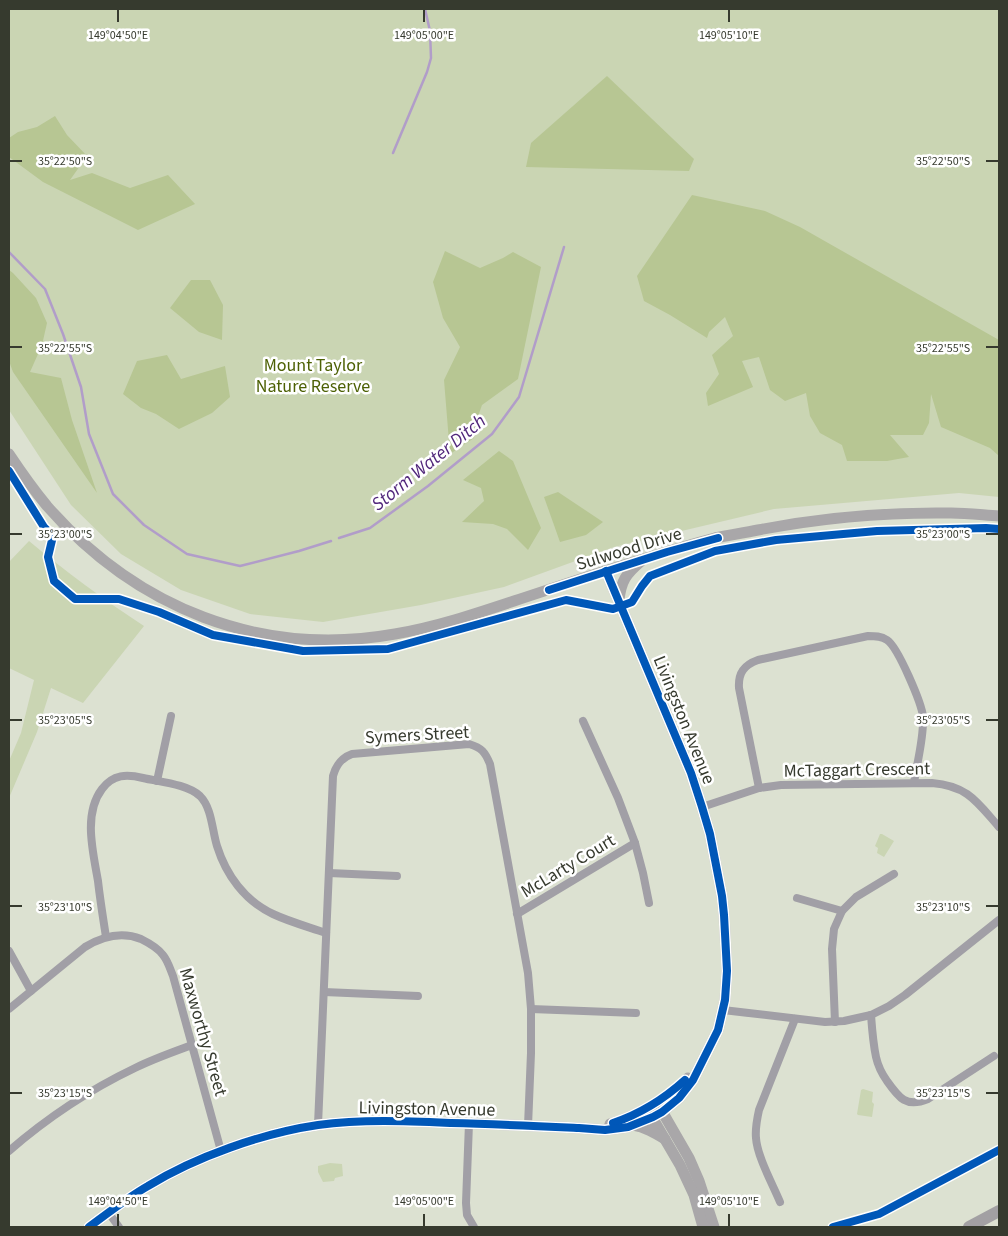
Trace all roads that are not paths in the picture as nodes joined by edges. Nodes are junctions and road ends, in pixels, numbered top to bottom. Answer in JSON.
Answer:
{"nodes":[{"id":1,"x":9,"y":454,"type":"edge"},
{"id":2,"x":999,"y":516,"type":"edge"},
{"id":3,"x":644,"y":559,"type":"junction"},
{"id":4,"x":606,"y":570,"type":"junction"},
{"id":5,"x":618,"y":600,"type":"junction"},
{"id":6,"x":171,"y":716,"type":"dead end"},
{"id":7,"x":583,"y":721,"type":"dead end"},
{"id":8,"x":157,"y":781,"type":"junction"},
{"id":9,"x":914,"y":783,"type":"junction"},
{"id":10,"x":759,"y":788,"type":"junction"},
{"id":11,"x":702,"y":806,"type":"junction"},
{"id":12,"x":999,"y":827,"type":"edge"},
{"id":13,"x":635,"y":843,"type":"junction"},
{"id":14,"x":329,"y":873,"type":"junction"},
{"id":15,"x":894,"y":874,"type":"dead end"},
{"id":16,"x":397,"y":876,"type":"dead end"},
{"id":17,"x":797,"y":898,"type":"dead end"},
{"id":18,"x":648,"y":903,"type":"dead end"},
{"id":19,"x":842,"y":911,"type":"junction"},
{"id":20,"x":517,"y":914,"type":"junction"},
{"id":21,"x":999,"y":920,"type":"edge"},
{"id":22,"x":326,"y":933,"type":"junction"},
{"id":23,"x":106,"y":937,"type":"junction"},
{"id":24,"x":9,"y":951,"type":"edge"},
{"id":25,"x":31,"y":991,"type":"junction"},
{"id":26,"x":324,"y":992,"type":"junction"},
{"id":27,"x":418,"y":996,"type":"dead end"},
{"id":28,"x":9,"y":1009,"type":"edge"},
{"id":29,"x":531,"y":1009,"type":"junction"},
{"id":30,"x":723,"y":1010,"type":"junction"},
{"id":31,"x":636,"y":1014,"type":"dead end"},
{"id":32,"x":871,"y":1015,"type":"junction"},
{"id":33,"x":795,"y":1019,"type":"junction"},
{"id":34,"x":836,"y":1022,"type":"junction"},
{"id":35,"x":192,"y":1045,"type":"junction"},
{"id":36,"x":994,"y":1056,"type":"dead end"},
{"id":37,"x":704,"y":1060,"type":"junction"},
{"id":38,"x":679,"y":1098,"type":"junction"},
{"id":39,"x":655,"y":1110,"type":"junction"},
{"id":40,"x":469,"y":1124,"type":"junction"},
{"id":41,"x":633,"y":1125,"type":"junction"},
{"id":42,"x":318,"y":1126,"type":"junction"},
{"id":43,"x":528,"y":1126,"type":"junction"},
{"id":44,"x":579,"y":1128,"type":"junction"},
{"id":45,"x":670,"y":1136,"type":"junction"},
{"id":46,"x":9,"y":1151,"type":"edge"},
{"id":47,"x":221,"y":1151,"type":"junction"},
{"id":48,"x":780,"y":1202,"type":"dead end"},
{"id":49,"x":999,"y":1210,"type":"edge"},
{"id":50,"x":108,"y":1212,"type":"junction"},
{"id":51,"x":89,"y":1227,"type":"edge"},
{"id":52,"x":119,"y":1227,"type":"edge"},
{"id":53,"x":474,"y":1227,"type":"edge"},
{"id":54,"x":703,"y":1227,"type":"edge"},
{"id":55,"x":714,"y":1227,"type":"edge"},
{"id":56,"x":969,"y":1227,"type":"edge"}],
"edges":[{"from":1,"to":4,"type":"street","name":"Sulwood Drive"},
{"from":2,"to":3,"type":"street","name":"Sulwood Drive"},
{"from":3,"to":4,"type":"street","name":"Sulwood Drive"},
{"from":3,"to":5,"type":"street"},
{"from":4,"to":5,"type":"street","name":"Livingston Avenue"},
{"from":5,"to":11,"type":"street","name":"Livingston Avenue"},
{"from":6,"to":8,"type":"street"},
{"from":7,"to":13,"type":"street","name":"McLarty Court"},
{"from":8,"to":22,"type":"street"},
{"from":8,"to":23,"type":"street"},
{"from":9,"to":10,"type":"street","name":"McTaggart Crescent"},
{"from":9,"to":10,"type":"street"},
{"from":9,"to":12,"type":"street","name":"McTaggart Crescent"},
{"from":10,"to":11,"type":"street","name":"McTaggart Crescent"},
{"from":11,"to":30,"type":"street","name":"Livingston Avenue"},
{"from":13,"to":18,"type":"street","name":"McLarty Court"},
{"from":13,"to":20,"type":"street","name":"McLarty Court"},
{"from":14,"to":16,"type":"street"},
{"from":14,"to":20,"type":"street","name":"Symers Street"},
{"from":14,"to":22,"type":"street","name":"Symers Street"},
{"from":15,"to":19,"type":"street"},
{"from":17,"to":19,"type":"street"},
{"from":19,"to":34,"type":"street"},
{"from":20,"to":29,"type":"street","name":"Symers Street"},
{"from":21,"to":32,"type":"street"},
{"from":22,"to":26,"type":"street","name":"Symers Street"},
{"from":23,"to":25,"type":"street","name":"Maxworthy Street"},
{"from":23,"to":35,"type":"street","name":"Maxworthy Street"},
{"from":24,"to":25,"type":"street"},
{"from":25,"to":28,"type":"street","name":"Maxworthy Street"},
{"from":26,"to":27,"type":"street"},
{"from":26,"to":42,"type":"street","name":"Symers Street"},
{"from":29,"to":31,"type":"street"},
{"from":29,"to":43,"type":"street","name":"Symers Street"},
{"from":30,"to":33,"type":"street"},
{"from":30,"to":37,"type":"street","name":"Livingston Avenue"},
{"from":32,"to":34,"type":"street"},
{"from":32,"to":36,"type":"street"},
{"from":33,"to":34,"type":"street"},
{"from":33,"to":48,"type":"street"},
{"from":35,"to":46,"type":"street"},
{"from":35,"to":47,"type":"street","name":"Maxworthy Street"},
{"from":37,"to":38,"type":"street","name":"Livingston Avenue"},
{"from":37,"to":39,"type":"street","name":"Livingston Avenue"},
{"from":38,"to":39,"type":"street","name":"Livingston Avenue"},
{"from":38,"to":45,"type":"street"},
{"from":39,"to":41,"type":"street","name":"Livingston Avenue"},
{"from":39,"to":44,"type":"street","name":"Livingston Avenue"},
{"from":39,"to":45,"type":"street"},
{"from":40,"to":42,"type":"street","name":"Livingston Avenue"},
{"from":40,"to":43,"type":"street","name":"Livingston Avenue"},
{"from":40,"to":53,"type":"street"},
{"from":41,"to":44,"type":"street","name":"Livingston Avenue"},
{"from":41,"to":45,"type":"street"},
{"from":42,"to":47,"type":"street","name":"Livingston Avenue"},
{"from":43,"to":44,"type":"street","name":"Livingston Avenue"},
{"from":45,"to":54,"type":"street"},
{"from":45,"to":55,"type":"street"},
{"from":47,"to":50,"type":"street","name":"Livingston Avenue"},
{"from":49,"to":56,"type":"main road"},
{"from":50,"to":51,"type":"street","name":"Livingston Avenue"},
{"from":50,"to":52,"type":"street"}]}
